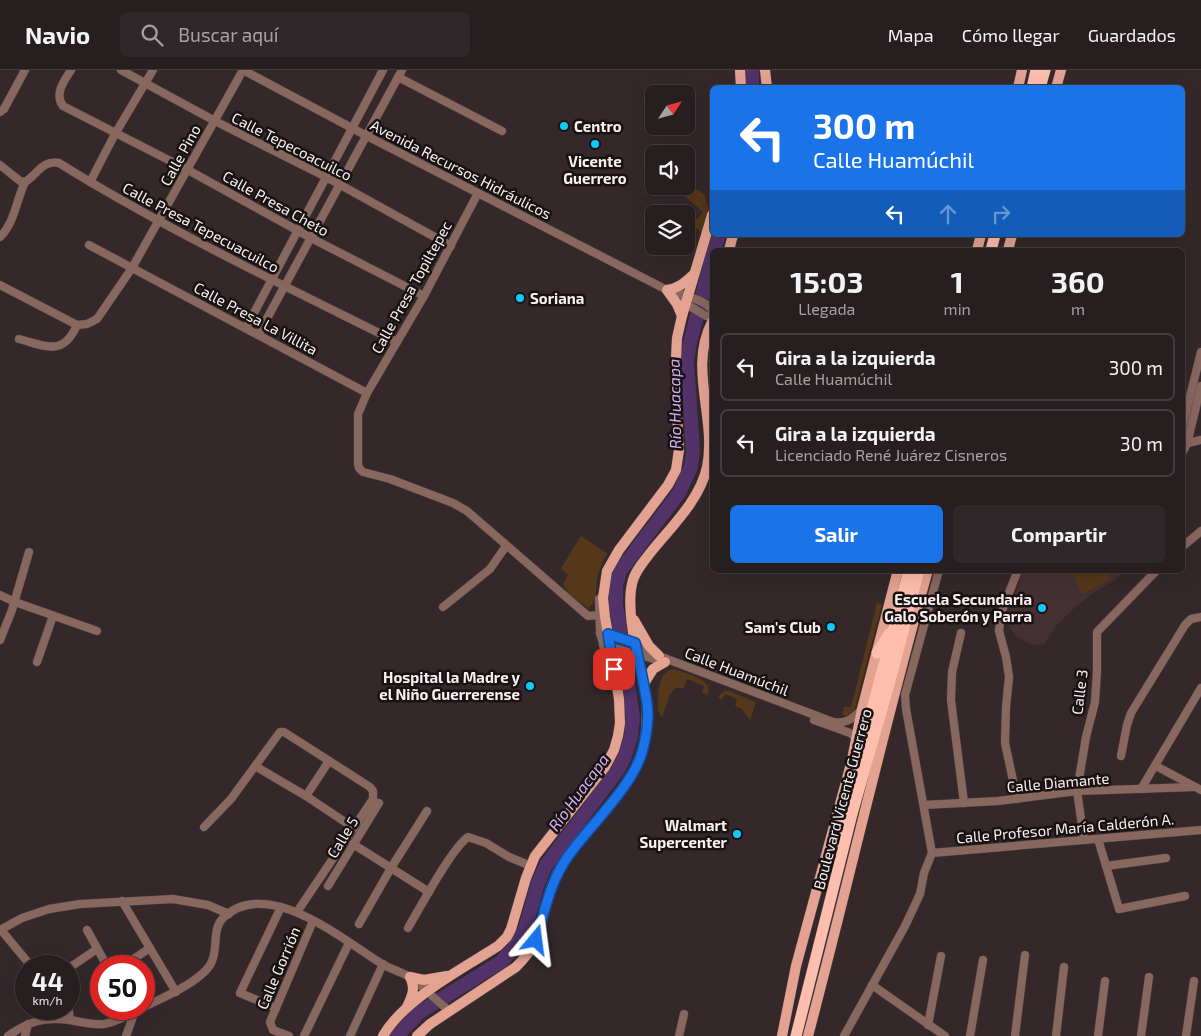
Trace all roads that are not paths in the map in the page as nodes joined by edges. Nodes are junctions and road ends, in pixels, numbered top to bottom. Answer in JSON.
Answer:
{"nodes":[{"id":1,"x":25,"y":70,"type":"edge"},
{"id":2,"x":72,"y":70,"type":"edge"},
{"id":3,"x":121,"y":70,"type":"edge"},
{"id":4,"x":153,"y":70,"type":"edge"},
{"id":5,"x":243,"y":70,"type":"edge"},
{"id":6,"x":740,"y":70,"type":"edge"},
{"id":7,"x":765,"y":70,"type":"edge"},
{"id":8,"x":1022,"y":70,"type":"edge"},
{"id":9,"x":1036,"y":70,"type":"edge"},
{"id":10,"x":1045,"y":70,"type":"edge"},
{"id":11,"x":1061,"y":70,"type":"edge"},
{"id":12,"x":380,"y":71,"type":"edge"},
{"id":13,"x":400,"y":74,"type":"edge"},
{"id":14,"x":145,"y":84,"type":"junction"},
{"id":15,"x":741,"y":85,"type":"edge"},
{"id":16,"x":767,"y":85,"type":"edge"},
{"id":17,"x":1019,"y":85,"type":"edge"},
{"id":18,"x":1033,"y":85,"type":"edge"},
{"id":19,"x":1041,"y":85,"type":"edge"},
{"id":20,"x":1057,"y":85,"type":"edge"},
{"id":21,"x":0,"y":112,"type":"edge"},
{"id":22,"x":215,"y":121,"type":"junction"},
{"id":23,"x":352,"y":128,"type":"junction"},
{"id":24,"x":502,"y":131,"type":"dead end"},
{"id":25,"x":116,"y":134,"type":"junction"},
{"id":26,"x":367,"y":136,"type":"junction"},
{"id":27,"x":2,"y":168,"type":"edge"},
{"id":28,"x":188,"y":170,"type":"junction"},
{"id":29,"x":326,"y":177,"type":"junction"},
{"id":30,"x":25,"y":182,"type":"junction"},
{"id":31,"x":90,"y":182,"type":"junction"},
{"id":32,"x":340,"y":185,"type":"junction"},
{"id":33,"x":478,"y":193,"type":"junction"},
{"id":34,"x":158,"y":221,"type":"junction"},
{"id":35,"x":710,"y":222,"type":"edge"},
{"id":36,"x":298,"y":231,"type":"junction"},
{"id":37,"x":0,"y":237,"type":"edge"},
{"id":38,"x":311,"y":238,"type":"junction"},
{"id":39,"x":89,"y":245,"type":"dead end"},
{"id":40,"x":450,"y":246,"type":"junction"},
{"id":41,"x":132,"y":268,"type":"junction"},
{"id":42,"x":695,"y":273,"type":"junction"},
{"id":43,"x":271,"y":280,"type":"junction"},
{"id":44,"x":0,"y":285,"type":"edge"},
{"id":45,"x":284,"y":286,"type":"junction"},
{"id":46,"x":667,"y":290,"type":"junction"},
{"id":47,"x":424,"y":296,"type":"junction"},
{"id":48,"x":688,"y":302,"type":"junction"},
{"id":49,"x":710,"y":308,"type":"edge"},
{"id":50,"x":682,"y":316,"type":"junction"},
{"id":51,"x":710,"y":318,"type":"edge"},
{"id":52,"x":78,"y":325,"type":"junction"},
{"id":53,"x":246,"y":328,"type":"junction"},
{"id":54,"x":258,"y":334,"type":"junction"},
{"id":55,"x":19,"y":339,"type":"dead end"},
{"id":56,"x":397,"y":342,"type":"junction"},
{"id":57,"x":1200,"y":357,"type":"edge"},
{"id":58,"x":1201,"y":386,"type":"edge"},
{"id":59,"x":368,"y":393,"type":"junction"},
{"id":60,"x":1185,"y":417,"type":"edge"},
{"id":61,"x":1201,"y":440,"type":"edge"},
{"id":62,"x":1185,"y":444,"type":"edge"},
{"id":63,"x":1201,"y":531,"type":"edge"},
{"id":64,"x":1185,"y":544,"type":"edge"},
{"id":65,"x":506,"y":546,"type":"junction"},
{"id":66,"x":29,"y":552,"type":"dead end"},
{"id":67,"x":607,"y":571,"type":"junction"},
{"id":68,"x":897,"y":573,"type":"edge"},
{"id":69,"x":908,"y":573,"type":"edge"},
{"id":70,"x":918,"y":573,"type":"edge"},
{"id":71,"x":927,"y":573,"type":"edge"},
{"id":72,"x":938,"y":573,"type":"edge"},
{"id":73,"x":1017,"y":573,"type":"edge"},
{"id":74,"x":1154,"y":573,"type":"edge"},
{"id":75,"x":0,"y":595,"type":"edge"},
{"id":76,"x":15,"y":602,"type":"junction"},
{"id":77,"x":443,"y":607,"type":"dead end"},
{"id":78,"x":599,"y":615,"type":"junction"},
{"id":79,"x":53,"y":616,"type":"junction"},
{"id":80,"x":632,"y":616,"type":"junction"},
{"id":81,"x":1201,"y":617,"type":"edge"},
{"id":82,"x":894,"y":626,"type":"junction"},
{"id":83,"x":97,"y":631,"type":"dead end"},
{"id":84,"x":961,"y":633,"type":"dead end"},
{"id":85,"x":604,"y":634,"type":"junction"},
{"id":86,"x":0,"y":640,"type":"edge"},
{"id":87,"x":635,"y":643,"type":"junction"},
{"id":88,"x":606,"y":646,"type":"junction"},
{"id":89,"x":877,"y":653,"type":"junction"},
{"id":90,"x":637,"y":654,"type":"junction"},
{"id":91,"x":662,"y":659,"type":"junction"},
{"id":92,"x":36,"y":662,"type":"dead end"},
{"id":93,"x":643,"y":685,"type":"junction"},
{"id":94,"x":1201,"y":688,"type":"edge"},
{"id":95,"x":862,"y":709,"type":"junction"},
{"id":96,"x":855,"y":737,"type":"junction"},
{"id":97,"x":1121,"y":756,"type":"dead end"},
{"id":98,"x":329,"y":761,"type":"junction"},
{"id":99,"x":255,"y":766,"type":"junction"},
{"id":100,"x":1156,"y":766,"type":"junction"},
{"id":101,"x":1141,"y":789,"type":"junction"},
{"id":102,"x":1197,"y":789,"type":"edge"},
{"id":103,"x":1077,"y":791,"type":"junction"},
{"id":104,"x":306,"y":796,"type":"junction"},
{"id":105,"x":1017,"y":799,"type":"junction"},
{"id":106,"x":379,"y":803,"type":"dead end"},
{"id":107,"x":964,"y":803,"type":"junction"},
{"id":108,"x":924,"y":806,"type":"junction"},
{"id":109,"x":427,"y":811,"type":"dead end"},
{"id":110,"x":204,"y":826,"type":"dead end"},
{"id":111,"x":354,"y":828,"type":"junction"},
{"id":112,"x":1201,"y":830,"type":"edge"},
{"id":113,"x":1201,"y":838,"type":"edge"},
{"id":114,"x":1098,"y":839,"type":"junction"},
{"id":115,"x":1084,"y":840,"type":"junction"},
{"id":116,"x":353,"y":844,"type":"junction"},
{"id":117,"x":932,"y":853,"type":"junction"},
{"id":118,"x":1166,"y":858,"type":"dead end"},
{"id":119,"x":531,"y":866,"type":"junction"},
{"id":120,"x":1106,"y":866,"type":"junction"},
{"id":121,"x":391,"y":868,"type":"junction"},
{"id":122,"x":328,"y":886,"type":"dead end"},
{"id":123,"x":429,"y":892,"type":"junction"},
{"id":124,"x":1185,"y":896,"type":"dead end"},
{"id":125,"x":122,"y":901,"type":"junction"},
{"id":126,"x":281,"y":906,"type":"junction"},
{"id":127,"x":297,"y":912,"type":"junction"},
{"id":128,"x":229,"y":914,"type":"junction"},
{"id":129,"x":314,"y":921,"type":"junction"},
{"id":130,"x":359,"y":924,"type":"dead end"},
{"id":131,"x":408,"y":928,"type":"dead end"},
{"id":132,"x":0,"y":930,"type":"edge"},
{"id":133,"x":87,"y":930,"type":"dead end"},
{"id":134,"x":349,"y":943,"type":"junction"},
{"id":135,"x":150,"y":948,"type":"junction"},
{"id":136,"x":97,"y":949,"type":"junction"},
{"id":137,"x":22,"y":955,"type":"edge"},
{"id":138,"x":101,"y":955,"type":"edge"},
{"id":139,"x":140,"y":955,"type":"edge"},
{"id":140,"x":1025,"y":955,"type":"dead end"},
{"id":141,"x":941,"y":956,"type":"dead end"},
{"id":142,"x":983,"y":960,"type":"dead end"},
{"id":143,"x":80,"y":961,"type":"edge"},
{"id":144,"x":383,"y":964,"type":"junction"},
{"id":145,"x":1064,"y":967,"type":"dead end"},
{"id":146,"x":455,"y":974,"type":"junction"},
{"id":147,"x":1149,"y":977,"type":"dead end"},
{"id":148,"x":410,"y":978,"type":"junction"},
{"id":149,"x":1105,"y":981,"type":"dead end"},
{"id":150,"x":1194,"y":981,"type":"dead end"},
{"id":151,"x":872,"y":985,"type":"junction"},
{"id":152,"x":176,"y":992,"type":"junction"},
{"id":153,"x":430,"y":994,"type":"junction"},
{"id":154,"x":1191,"y":1000,"type":"junction"},
{"id":155,"x":1201,"y":1000,"type":"edge"},
{"id":156,"x":155,"y":1002,"type":"edge"},
{"id":157,"x":407,"y":1007,"type":"junction"},
{"id":158,"x":276,"y":1008,"type":"junction"},
{"id":159,"x":449,"y":1010,"type":"junction"},
{"id":160,"x":684,"y":1014,"type":"dead end"},
{"id":161,"x":40,"y":1020,"type":"edge"},
{"id":162,"x":70,"y":1020,"type":"edge"},
{"id":163,"x":114,"y":1020,"type":"edge"},
{"id":164,"x":133,"y":1020,"type":"edge"},
{"id":165,"x":28,"y":1024,"type":"junction"},
{"id":166,"x":928,"y":1026,"type":"junction"},
{"id":167,"x":846,"y":1035,"type":"edge"},
{"id":168,"x":8,"y":1036,"type":"edge"},
{"id":169,"x":25,"y":1036,"type":"edge"},
{"id":170,"x":126,"y":1036,"type":"edge"},
{"id":171,"x":289,"y":1036,"type":"edge"},
{"id":172,"x":304,"y":1036,"type":"edge"},
{"id":173,"x":350,"y":1036,"type":"edge"},
{"id":174,"x":383,"y":1036,"type":"edge"},
{"id":175,"x":417,"y":1036,"type":"edge"},
{"id":176,"x":679,"y":1036,"type":"edge"},
{"id":177,"x":782,"y":1036,"type":"edge"},
{"id":178,"x":797,"y":1036,"type":"edge"},
{"id":179,"x":945,"y":1036,"type":"edge"},
{"id":180,"x":970,"y":1036,"type":"edge"},
{"id":181,"x":1015,"y":1036,"type":"edge"},
{"id":182,"x":1056,"y":1036,"type":"edge"},
{"id":183,"x":1098,"y":1036,"type":"edge"},
{"id":184,"x":1141,"y":1036,"type":"edge"},
{"id":185,"x":1186,"y":1036,"type":"edge"}],
"edges":[{"from":1,"to":21,"type":"street"},
{"from":2,"to":25,"type":"street","name":"Calle Presa Cheto"},
{"from":3,"to":14,"type":"street","name":"Calle Tepecoacuilco"},
{"from":4,"to":14,"type":"street"},
{"from":5,"to":22,"type":"street","name":"Calle Pino"},
{"from":5,"to":23,"type":"street","name":"Avenida Recursos Hidráulicos"},
{"from":6,"to":15,"type":"main road"},
{"from":7,"to":16,"type":"main road"},
{"from":8,"to":17,"type":"main road"},
{"from":9,"to":18,"type":"highway"},
{"from":10,"to":19,"type":"highway"},
{"from":11,"to":20,"type":"main road"},
{"from":12,"to":23,"type":"street"},
{"from":13,"to":24,"type":"street"},
{"from":13,"to":26,"type":"street"},
{"from":14,"to":22,"type":"street","name":"Calle Tepecoacuilco"},
{"from":14,"to":25,"type":"street"},
{"from":22,"to":28,"type":"street","name":"Calle Pino"},
{"from":22,"to":29,"type":"street","name":"Calle Tepecoacuilco"},
{"from":23,"to":26,"type":"street","name":"Avenida Recursos Hidráulicos"},
{"from":23,"to":29,"type":"street"},
{"from":25,"to":28,"type":"street","name":"Calle Presa Cheto"},
{"from":25,"to":31,"type":"street"},
{"from":26,"to":32,"type":"street"},
{"from":26,"to":33,"type":"street","name":"Avenida Recursos Hidráulicos"},
{"from":27,"to":30,"type":"street"},
{"from":28,"to":34,"type":"street","name":"Calle Pino"},
{"from":28,"to":36,"type":"street","name":"Calle Presa Cheto"},
{"from":29,"to":32,"type":"street","name":"Calle Tepecoacuilco"},
{"from":29,"to":36,"type":"street"},
{"from":30,"to":31,"type":"street","name":"Calle Presa Tepecuacuilco"},
{"from":30,"to":37,"type":"street"},
{"from":31,"to":34,"type":"street","name":"Calle Presa Tepecuacuilco"},
{"from":32,"to":38,"type":"street"},
{"from":32,"to":40,"type":"street","name":"Calle Tepecoacuilco"},
{"from":33,"to":40,"type":"street","name":"Calle Presa Topiltepec"},
{"from":33,"to":46,"type":"street","name":"Avenida Recursos Hidráulicos"},
{"from":34,"to":41,"type":"street","name":"Calle Pino"},
{"from":34,"to":43,"type":"street","name":"Calle Presa Tepecuacuilco"},
{"from":35,"to":42,"type":"main road"},
{"from":36,"to":38,"type":"street","name":"Calle Presa Cheto"},
{"from":36,"to":43,"type":"street"},
{"from":38,"to":45,"type":"street"},
{"from":38,"to":47,"type":"street","name":"Calle Presa Cheto"},
{"from":39,"to":41,"type":"street","name":"Calle Presa La Villita"},
{"from":40,"to":47,"type":"street","name":"Calle Presa Topiltepec"},
{"from":41,"to":52,"type":"street","name":"Calle Pino"},
{"from":41,"to":53,"type":"street","name":"Calle Presa La Villita"},
{"from":42,"to":46,"type":"main road"},
{"from":42,"to":48,"type":"main road"},
{"from":43,"to":45,"type":"street","name":"Calle Presa Tepecuacuilco"},
{"from":43,"to":53,"type":"street"},
{"from":44,"to":52,"type":"street"},
{"from":45,"to":54,"type":"street"},
{"from":45,"to":56,"type":"street","name":"Calle Presa Tepecuacuilco"},
{"from":46,"to":48,"type":"street","name":"Avenida Recursos Hidráulicos"},
{"from":46,"to":50,"type":"main road"},
{"from":47,"to":56,"type":"street","name":"Calle Presa Topiltepec"},
{"from":48,"to":49,"type":"street","name":"Avenida Recursos Hidráulicos"},
{"from":48,"to":50,"type":"main road"},
{"from":48,"to":51,"type":"street","name":"Avenida Recursos Hidráulicos"},
{"from":50,"to":67,"type":"main road"},
{"from":51,"to":80,"type":"main road"},
{"from":52,"to":55,"type":"street"},
{"from":53,"to":54,"type":"street","name":"Calle Presa La Villita"},
{"from":54,"to":59,"type":"street","name":"Calle Presa La Villita"},
{"from":56,"to":59,"type":"street","name":"Calle Presa Topiltepec"},
{"from":57,"to":60,"type":"street"},
{"from":58,"to":62,"type":"street"},
{"from":59,"to":65,"type":"street","name":"Calle Presa Topiltepec"},
{"from":61,"to":62,"type":"street"},
{"from":63,"to":64,"type":"street"},
{"from":65,"to":77,"type":"street"},
{"from":65,"to":78,"type":"street"},
{"from":66,"to":76,"type":"street"},
{"from":67,"to":78,"type":"street"},
{"from":67,"to":85,"type":"main road"},
{"from":68,"to":89,"type":"main road","name":"Boulevard Vicente Guerrero"},
{"from":69,"to":82,"type":"highway","name":"Boulevard Vicente Guerrero"},
{"from":70,"to":178,"type":"highway","name":"Boulevard Vicente Guerrero"},
{"from":71,"to":178,"type":"main road","name":"Boulevard Vicente Guerrero"},
{"from":72,"to":108,"type":"street"},
{"from":73,"to":105,"type":"street"},
{"from":74,"to":103,"type":"street","name":"Calle 3"},
{"from":75,"to":76,"type":"street"},
{"from":76,"to":79,"type":"street"},
{"from":76,"to":86,"type":"street"},
{"from":78,"to":85,"type":"street"},
{"from":79,"to":83,"type":"street"},
{"from":79,"to":92,"type":"street"},
{"from":80,"to":87,"type":"main road"},
{"from":80,"to":91,"type":"main road"},
{"from":81,"to":97,"type":"street"},
{"from":82,"to":89,"type":"highway"},
{"from":82,"to":178,"type":"highway","name":"Boulevard Vicente Guerrero"},
{"from":84,"to":107,"type":"street"},
{"from":85,"to":87,"type":"street","name":"Calle Huamúchil"},
{"from":85,"to":88,"type":"main road"},
{"from":87,"to":90,"type":"main road"},
{"from":87,"to":91,"type":"street","name":"Calle Huamúchil"},
{"from":88,"to":90,"type":"street","name":"Calle Huamúchil"},
{"from":88,"to":119,"type":"main road"},
{"from":89,"to":95,"type":"main road","name":"Boulevard Vicente Guerrero"},
{"from":90,"to":91,"type":"street","name":"Calle Huamúchil"},
{"from":90,"to":93,"type":"main road"},
{"from":91,"to":93,"type":"main road"},
{"from":91,"to":95,"type":"street","name":"Calle Huamúchil"},
{"from":91,"to":96,"type":"street","name":"Calle Huamúchil"},
{"from":93,"to":159,"type":"main road"},
{"from":94,"to":100,"type":"street"},
{"from":95,"to":96,"type":"main road","name":"Boulevard Vicente Guerrero"},
{"from":96,"to":177,"type":"main road","name":"Boulevard Vicente Guerrero"},
{"from":98,"to":99,"type":"street"},
{"from":98,"to":104,"type":"street"},
{"from":98,"to":111,"type":"street"},
{"from":99,"to":104,"type":"street"},
{"from":99,"to":110,"type":"street"},
{"from":100,"to":101,"type":"street"},
{"from":100,"to":102,"type":"street"},
{"from":101,"to":102,"type":"street","name":"Calle Diamante"},
{"from":101,"to":103,"type":"street","name":"Calle Diamante"},
{"from":103,"to":105,"type":"street","name":"Calle Diamante"},
{"from":103,"to":115,"type":"street","name":"Calle 3"},
{"from":104,"to":111,"type":"street"},
{"from":105,"to":107,"type":"street","name":"Calle Diamante"},
{"from":106,"to":116,"type":"street","name":"Calle 5"},
{"from":107,"to":108,"type":"street","name":"Calle Diamante"},
{"from":108,"to":117,"type":"street"},
{"from":109,"to":121,"type":"street"},
{"from":111,"to":127,"type":"street"},
{"from":112,"to":113,"type":"street"},
{"from":112,"to":114,"type":"street","name":"Calle Profesor María Calderón A."},
{"from":114,"to":115,"type":"street","name":"Calle Profesor María Calderón A."},
{"from":114,"to":120,"type":"street"},
{"from":115,"to":117,"type":"street","name":"Calle Profesor María Calderón A."},
{"from":116,"to":121,"type":"street"},
{"from":116,"to":122,"type":"street","name":"Calle 5"},
{"from":117,"to":151,"type":"street"},
{"from":118,"to":120,"type":"street"},
{"from":119,"to":123,"type":"street"},
{"from":119,"to":146,"type":"main road"},
{"from":120,"to":124,"type":"street"},
{"from":121,"to":123,"type":"street"},
{"from":121,"to":130,"type":"street"},
{"from":123,"to":131,"type":"street"},
{"from":125,"to":128,"type":"street"},
{"from":125,"to":132,"type":"street"},
{"from":125,"to":135,"type":"street"},
{"from":126,"to":127,"type":"street"},
{"from":126,"to":128,"type":"street"},
{"from":126,"to":158,"type":"street"},
{"from":127,"to":129,"type":"street"},
{"from":128,"to":152,"type":"street"},
{"from":129,"to":134,"type":"street"},
{"from":129,"to":158,"type":"street","name":"Calle Gorrión"},
{"from":132,"to":137,"type":"street"},
{"from":133,"to":136,"type":"street"},
{"from":134,"to":144,"type":"street"},
{"from":134,"to":172,"type":"street"},
{"from":135,"to":139,"type":"street"},
{"from":135,"to":152,"type":"street"},
{"from":136,"to":138,"type":"street"},
{"from":136,"to":143,"type":"street"},
{"from":140,"to":181,"type":"street"},
{"from":141,"to":166,"type":"street"},
{"from":142,"to":180,"type":"street"},
{"from":144,"to":148,"type":"street"},
{"from":144,"to":173,"type":"street"},
{"from":145,"to":182,"type":"street"},
{"from":146,"to":148,"type":"main road"},
{"from":146,"to":153,"type":"main road"},
{"from":147,"to":184,"type":"street"},
{"from":148,"to":153,"type":"street"},
{"from":148,"to":157,"type":"main road"},
{"from":149,"to":183,"type":"street"},
{"from":150,"to":154,"type":"street"},
{"from":151,"to":166,"type":"street"},
{"from":151,"to":167,"type":"street"},
{"from":152,"to":156,"type":"street"},
{"from":153,"to":157,"type":"main road"},
{"from":153,"to":159,"type":"street"},
{"from":154,"to":155,"type":"street"},
{"from":154,"to":185,"type":"street"},
{"from":157,"to":174,"type":"main road"},
{"from":158,"to":171,"type":"street","name":"Calle Gorrión"},
{"from":159,"to":175,"type":"main road"},
{"from":160,"to":176,"type":"street"},
{"from":161,"to":165,"type":"street"},
{"from":162,"to":163,"type":"street"},
{"from":164,"to":170,"type":"street"},
{"from":165,"to":168,"type":"street"},
{"from":165,"to":169,"type":"street"},
{"from":166,"to":179,"type":"street"}]}
